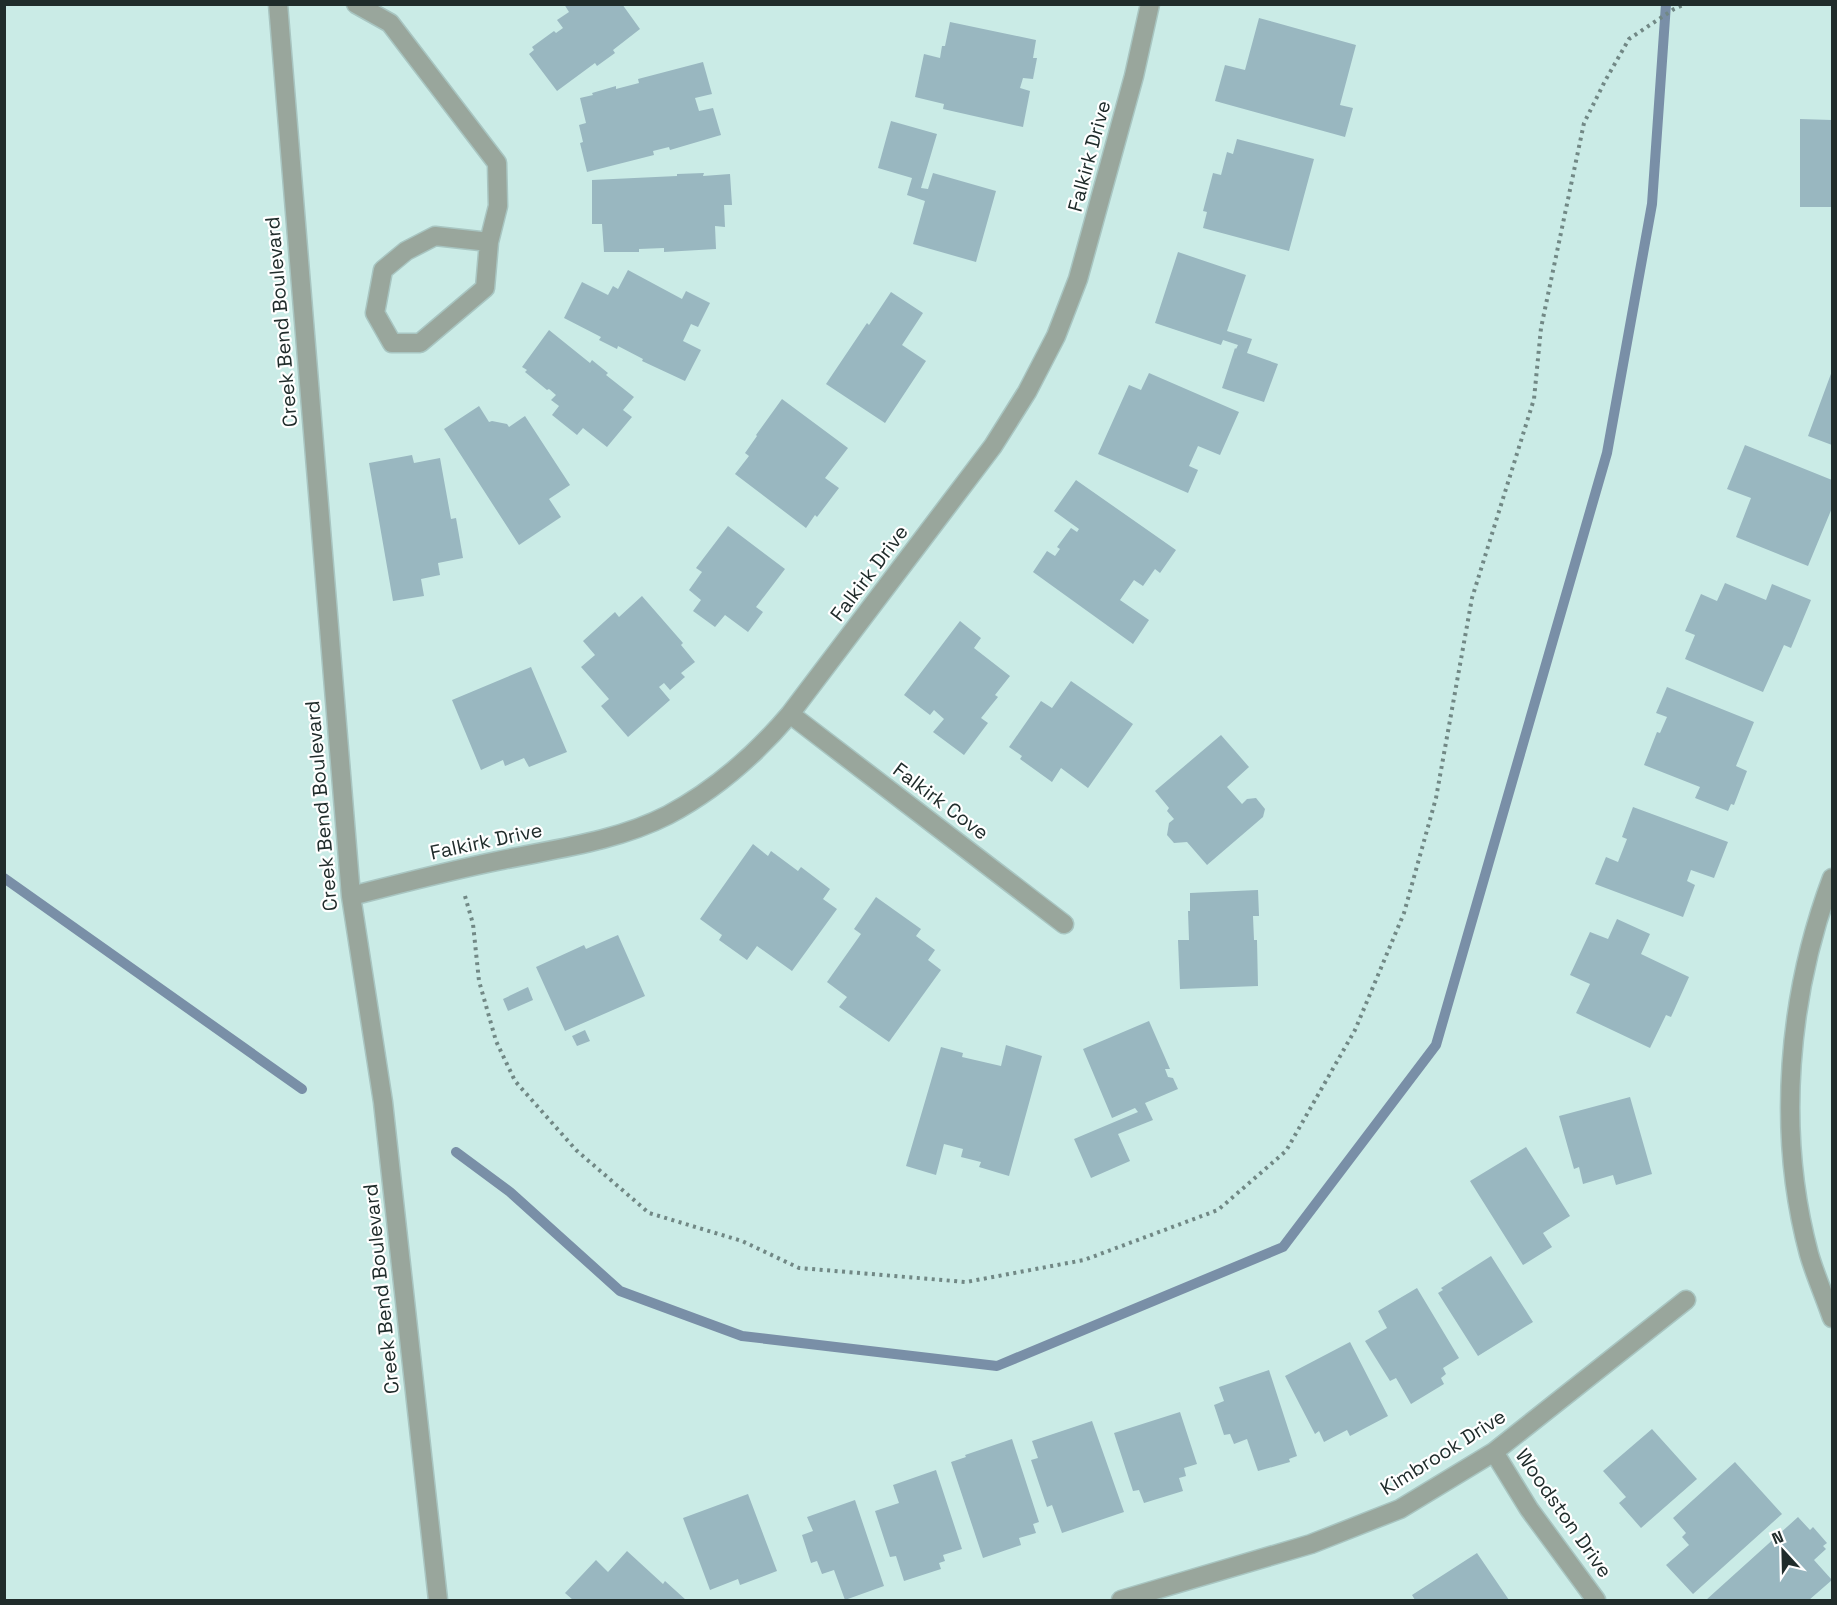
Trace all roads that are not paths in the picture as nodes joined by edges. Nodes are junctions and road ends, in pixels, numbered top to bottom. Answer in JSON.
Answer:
{"nodes":[{"id":1,"x":278,"y":4,"type":"edge"},
{"id":2,"x":356,"y":4,"type":"edge"},
{"id":3,"x":1150,"y":4,"type":"edge"},
{"id":4,"x":489,"y":242,"type":"junction"},
{"id":5,"x":790,"y":714,"type":"junction"},
{"id":6,"x":1833,"y":878,"type":"edge"},
{"id":7,"x":351,"y":896,"type":"junction"},
{"id":8,"x":1064,"y":924,"type":"dead end"},
{"id":9,"x":1686,"y":1300,"type":"dead end"},
{"id":10,"x":1833,"y":1318,"type":"edge"},
{"id":11,"x":1494,"y":1452,"type":"junction"},
{"id":12,"x":438,"y":1600,"type":"edge"},
{"id":13,"x":1121,"y":1600,"type":"edge"},
{"id":14,"x":1596,"y":1600,"type":"edge"}],
"edges":[{"from":1,"to":7,"type":"street","name":"Creek Bend Boulevard"},
{"from":2,"to":4,"type":"street"},
{"from":3,"to":5,"type":"street","name":"Falkirk Drive"},
{"from":4,"to":4,"type":"street"},
{"from":5,"to":7,"type":"street","name":"Falkirk Drive"},
{"from":5,"to":8,"type":"street","name":"Falkirk Cove"},
{"from":6,"to":10,"type":"street"},
{"from":7,"to":12,"type":"street","name":"Creek Bend Boulevard"},
{"from":9,"to":11,"type":"street","name":"Kimbrook Drive"},
{"from":11,"to":13,"type":"street","name":"Kimbrook Drive"},
{"from":11,"to":14,"type":"street","name":"Woodston Drive"}]}
